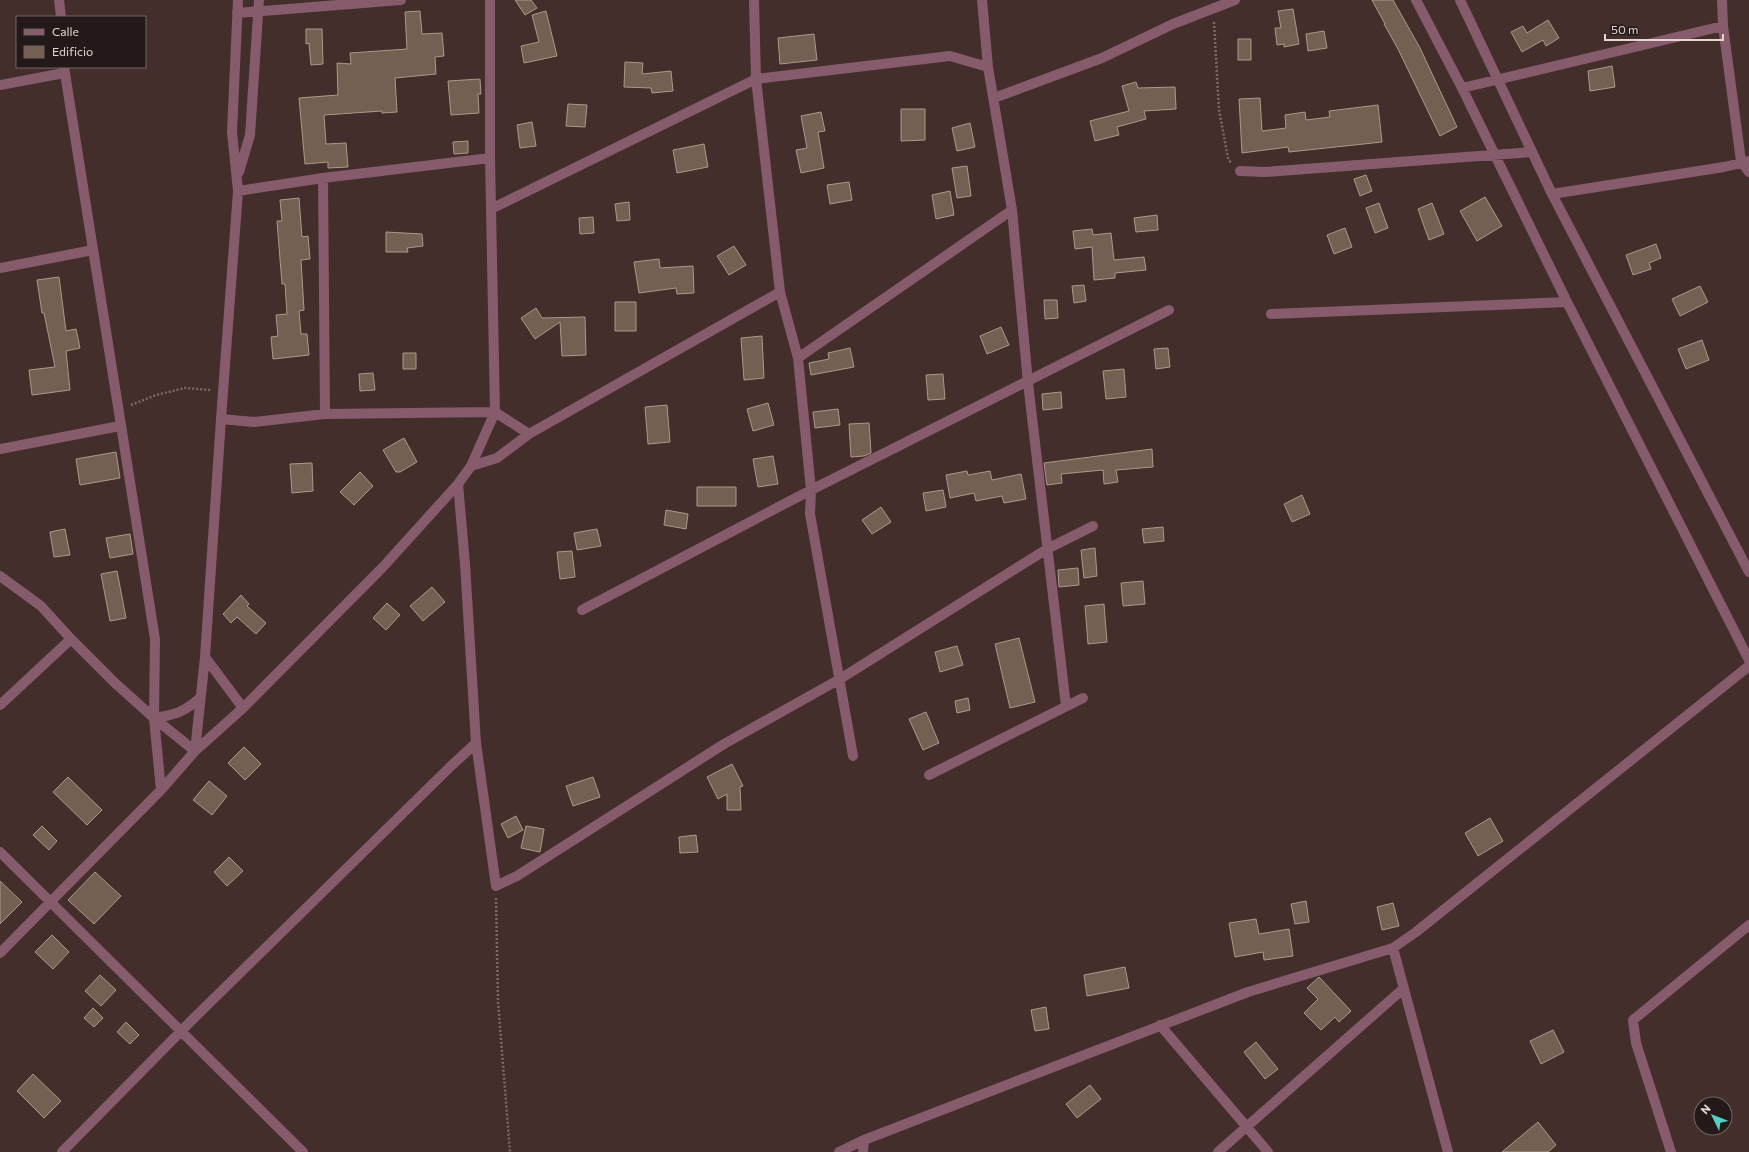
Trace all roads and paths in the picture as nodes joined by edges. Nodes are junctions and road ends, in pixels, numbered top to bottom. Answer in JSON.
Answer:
{"nodes":[{"id":1,"x":59,"y":0,"type":"edge"},
{"id":2,"x":238,"y":0,"type":"edge"},
{"id":3,"x":259,"y":0,"type":"edge"},
{"id":4,"x":401,"y":0,"type":"edge"},
{"id":5,"x":490,"y":0,"type":"edge"},
{"id":6,"x":754,"y":0,"type":"edge"},
{"id":7,"x":982,"y":0,"type":"edge"},
{"id":8,"x":1235,"y":0,"type":"edge"},
{"id":9,"x":1416,"y":0,"type":"edge"},
{"id":10,"x":1460,"y":0,"type":"edge"},
{"id":11,"x":1722,"y":0,"type":"edge"},
{"id":12,"x":1213,"y":9,"type":"junction"},
{"id":13,"x":259,"y":12,"type":"junction"},
{"id":14,"x":237,"y":13,"type":"junction"},
{"id":15,"x":61,"y":16,"type":"edge"},
{"id":16,"x":1723,"y":26,"type":"junction"},
{"id":17,"x":988,"y":67,"type":"junction"},
{"id":18,"x":64,"y":70,"type":"edge"},
{"id":19,"x":1498,"y":78,"type":"junction"},
{"id":20,"x":756,"y":79,"type":"junction"},
{"id":21,"x":0,"y":85,"type":"edge"},
{"id":22,"x":1462,"y":88,"type":"junction"},
{"id":23,"x":994,"y":98,"type":"junction"},
{"id":24,"x":1532,"y":152,"type":"junction"},
{"id":25,"x":1495,"y":156,"type":"junction"},
{"id":26,"x":490,"y":158,"type":"junction"},
{"id":27,"x":1745,"y":161,"type":"edge"},
{"id":28,"x":1240,"y":171,"type":"joint"},
{"id":29,"x":1749,"y":172,"type":"edge"},
{"id":30,"x":238,"y":176,"type":"junction"},
{"id":31,"x":323,"y":178,"type":"junction"},
{"id":32,"x":238,"y":191,"type":"junction"},
{"id":33,"x":1552,"y":194,"type":"junction"},
{"id":34,"x":491,"y":209,"type":"junction"},
{"id":35,"x":1012,"y":210,"type":"junction"},
{"id":36,"x":93,"y":250,"type":"junction"},
{"id":37,"x":0,"y":268,"type":"edge"},
{"id":38,"x":780,"y":292,"type":"junction"},
{"id":39,"x":1567,"y":302,"type":"junction"},
{"id":40,"x":1169,"y":310,"type":"dead end"},
{"id":41,"x":1271,"y":314,"type":"dead end"},
{"id":42,"x":798,"y":358,"type":"junction"},
{"id":43,"x":1028,"y":383,"type":"junction"},
{"id":44,"x":223,"y":391,"type":"junction"},
{"id":45,"x":118,"y":411,"type":"junction"},
{"id":46,"x":495,"y":412,"type":"junction"},
{"id":47,"x":325,"y":414,"type":"junction"},
{"id":48,"x":221,"y":419,"type":"junction"},
{"id":49,"x":120,"y":426,"type":"junction"},
{"id":50,"x":529,"y":434,"type":"junction"},
{"id":51,"x":0,"y":448,"type":"edge"},
{"id":52,"x":472,"y":466,"type":"junction"},
{"id":53,"x":458,"y":484,"type":"junction"},
{"id":54,"x":811,"y":490,"type":"junction"},
{"id":55,"x":1093,"y":526,"type":"dead end"},
{"id":56,"x":1047,"y":549,"type":"junction"},
{"id":57,"x":1749,"y":572,"type":"edge"},
{"id":58,"x":0,"y":576,"type":"edge"},
{"id":59,"x":582,"y":610,"type":"dead end"},
{"id":60,"x":70,"y":639,"type":"junction"},
{"id":61,"x":205,"y":657,"type":"junction"},
{"id":62,"x":1749,"y":660,"type":"edge"},
{"id":63,"x":1749,"y":666,"type":"edge"},
{"id":64,"x":840,"y":679,"type":"junction"},
{"id":65,"x":200,"y":698,"type":"junction"},
{"id":66,"x":1083,"y":698,"type":"dead end"},
{"id":67,"x":0,"y":705,"type":"edge"},
{"id":68,"x":1066,"y":706,"type":"junction"},
{"id":69,"x":243,"y":708,"type":"junction"},
{"id":70,"x":154,"y":718,"type":"junction"},
{"id":71,"x":476,"y":744,"type":"junction"},
{"id":72,"x":195,"y":750,"type":"junction"},
{"id":73,"x":853,"y":756,"type":"dead end"},
{"id":74,"x":929,"y":775,"type":"dead end"},
{"id":75,"x":161,"y":790,"type":"junction"},
{"id":76,"x":0,"y":852,"type":"edge"},
{"id":77,"x":496,"y":886,"type":"junction"},
{"id":78,"x":51,"y":902,"type":"junction"},
{"id":79,"x":1749,"y":925,"type":"edge"},
{"id":80,"x":1392,"y":948,"type":"junction"},
{"id":81,"x":0,"y":953,"type":"edge"},
{"id":82,"x":1403,"y":989,"type":"junction"},
{"id":83,"x":1160,"y":1025,"type":"junction"},
{"id":84,"x":181,"y":1031,"type":"junction"},
{"id":85,"x":1246,"y":1127,"type":"junction"},
{"id":86,"x":864,"y":1140,"type":"junction"},
{"id":87,"x":62,"y":1152,"type":"edge"},
{"id":88,"x":303,"y":1152,"type":"edge"},
{"id":89,"x":510,"y":1152,"type":"edge"},
{"id":90,"x":839,"y":1152,"type":"edge"},
{"id":91,"x":863,"y":1152,"type":"edge"},
{"id":92,"x":1218,"y":1152,"type":"edge"},
{"id":93,"x":1268,"y":1152,"type":"edge"},
{"id":94,"x":1448,"y":1152,"type":"edge"},
{"id":95,"x":1671,"y":1152,"type":"edge"}],
"edges":[{"from":1,"to":15,"type":"street"},
{"from":2,"to":14,"type":"street"},
{"from":3,"to":13,"type":"street"},
{"from":4,"to":13,"type":"street"},
{"from":5,"to":26,"type":"street"},
{"from":6,"to":20,"type":"street"},
{"from":7,"to":17,"type":"street"},
{"from":8,"to":12,"type":"street"},
{"from":9,"to":22,"type":"street"},
{"from":10,"to":19,"type":"street"},
{"from":11,"to":16,"type":"street"},
{"from":12,"to":23,"type":"street"},
{"from":12,"to":28,"type":"path"},
{"from":13,"to":14,"type":"street"},
{"from":13,"to":30,"type":"street"},
{"from":14,"to":30,"type":"street"},
{"from":16,"to":19,"type":"street"},
{"from":16,"to":27,"type":"street"},
{"from":17,"to":20,"type":"street"},
{"from":17,"to":23,"type":"street"},
{"from":18,"to":21,"type":"street"},
{"from":18,"to":36,"type":"street"},
{"from":19,"to":22,"type":"street"},
{"from":19,"to":24,"type":"street"},
{"from":20,"to":34,"type":"street"},
{"from":20,"to":38,"type":"street"},
{"from":22,"to":25,"type":"street"},
{"from":23,"to":35,"type":"street"},
{"from":24,"to":25,"type":"street"},
{"from":24,"to":33,"type":"street"},
{"from":25,"to":28,"type":"street"},
{"from":25,"to":39,"type":"street"},
{"from":26,"to":31,"type":"street"},
{"from":26,"to":34,"type":"street"},
{"from":27,"to":29,"type":"street"},
{"from":27,"to":33,"type":"street"},
{"from":30,"to":32,"type":"street"},
{"from":31,"to":32,"type":"street"},
{"from":31,"to":47,"type":"street"},
{"from":32,"to":44,"type":"street"},
{"from":33,"to":57,"type":"street"},
{"from":34,"to":46,"type":"street"},
{"from":35,"to":42,"type":"street"},
{"from":35,"to":43,"type":"street"},
{"from":36,"to":37,"type":"street"},
{"from":36,"to":45,"type":"street"},
{"from":38,"to":42,"type":"street"},
{"from":38,"to":50,"type":"street"},
{"from":39,"to":41,"type":"street"},
{"from":39,"to":62,"type":"street"},
{"from":40,"to":43,"type":"street"},
{"from":42,"to":54,"type":"street"},
{"from":43,"to":54,"type":"street"},
{"from":43,"to":56,"type":"street"},
{"from":44,"to":45,"type":"path"},
{"from":44,"to":48,"type":"street"},
{"from":45,"to":49,"type":"street"},
{"from":46,"to":47,"type":"street"},
{"from":46,"to":50,"type":"street"},
{"from":46,"to":52,"type":"street"},
{"from":47,"to":48,"type":"street"},
{"from":48,"to":61,"type":"street"},
{"from":49,"to":51,"type":"street"},
{"from":49,"to":70,"type":"street"},
{"from":50,"to":52,"type":"street"},
{"from":52,"to":53,"type":"street"},
{"from":53,"to":69,"type":"street"},
{"from":53,"to":71,"type":"street"},
{"from":54,"to":59,"type":"street"},
{"from":54,"to":64,"type":"street"},
{"from":55,"to":56,"type":"street"},
{"from":56,"to":64,"type":"street"},
{"from":56,"to":68,"type":"street"},
{"from":58,"to":60,"type":"street"},
{"from":60,"to":67,"type":"street"},
{"from":60,"to":70,"type":"street"},
{"from":61,"to":65,"type":"street"},
{"from":61,"to":69,"type":"street"},
{"from":63,"to":80,"type":"street"},
{"from":64,"to":73,"type":"street"},
{"from":64,"to":77,"type":"street"},
{"from":65,"to":70,"type":"street"},
{"from":65,"to":72,"type":"street"},
{"from":66,"to":68,"type":"street"},
{"from":68,"to":74,"type":"street"},
{"from":69,"to":72,"type":"street"},
{"from":70,"to":72,"type":"street"},
{"from":70,"to":75,"type":"street"},
{"from":71,"to":77,"type":"street"},
{"from":71,"to":84,"type":"street"},
{"from":72,"to":75,"type":"street"},
{"from":75,"to":78,"type":"street"},
{"from":76,"to":78,"type":"street"},
{"from":77,"to":89,"type":"path"},
{"from":78,"to":81,"type":"street"},
{"from":78,"to":84,"type":"street"},
{"from":79,"to":95,"type":"street"},
{"from":80,"to":82,"type":"street"},
{"from":80,"to":83,"type":"street"},
{"from":82,"to":85,"type":"street"},
{"from":82,"to":94,"type":"street"},
{"from":83,"to":85,"type":"street"},
{"from":83,"to":86,"type":"street"},
{"from":84,"to":87,"type":"street"},
{"from":84,"to":88,"type":"street"},
{"from":85,"to":92,"type":"street"},
{"from":85,"to":93,"type":"street"},
{"from":86,"to":90,"type":"street"},
{"from":86,"to":91,"type":"street"}]}
